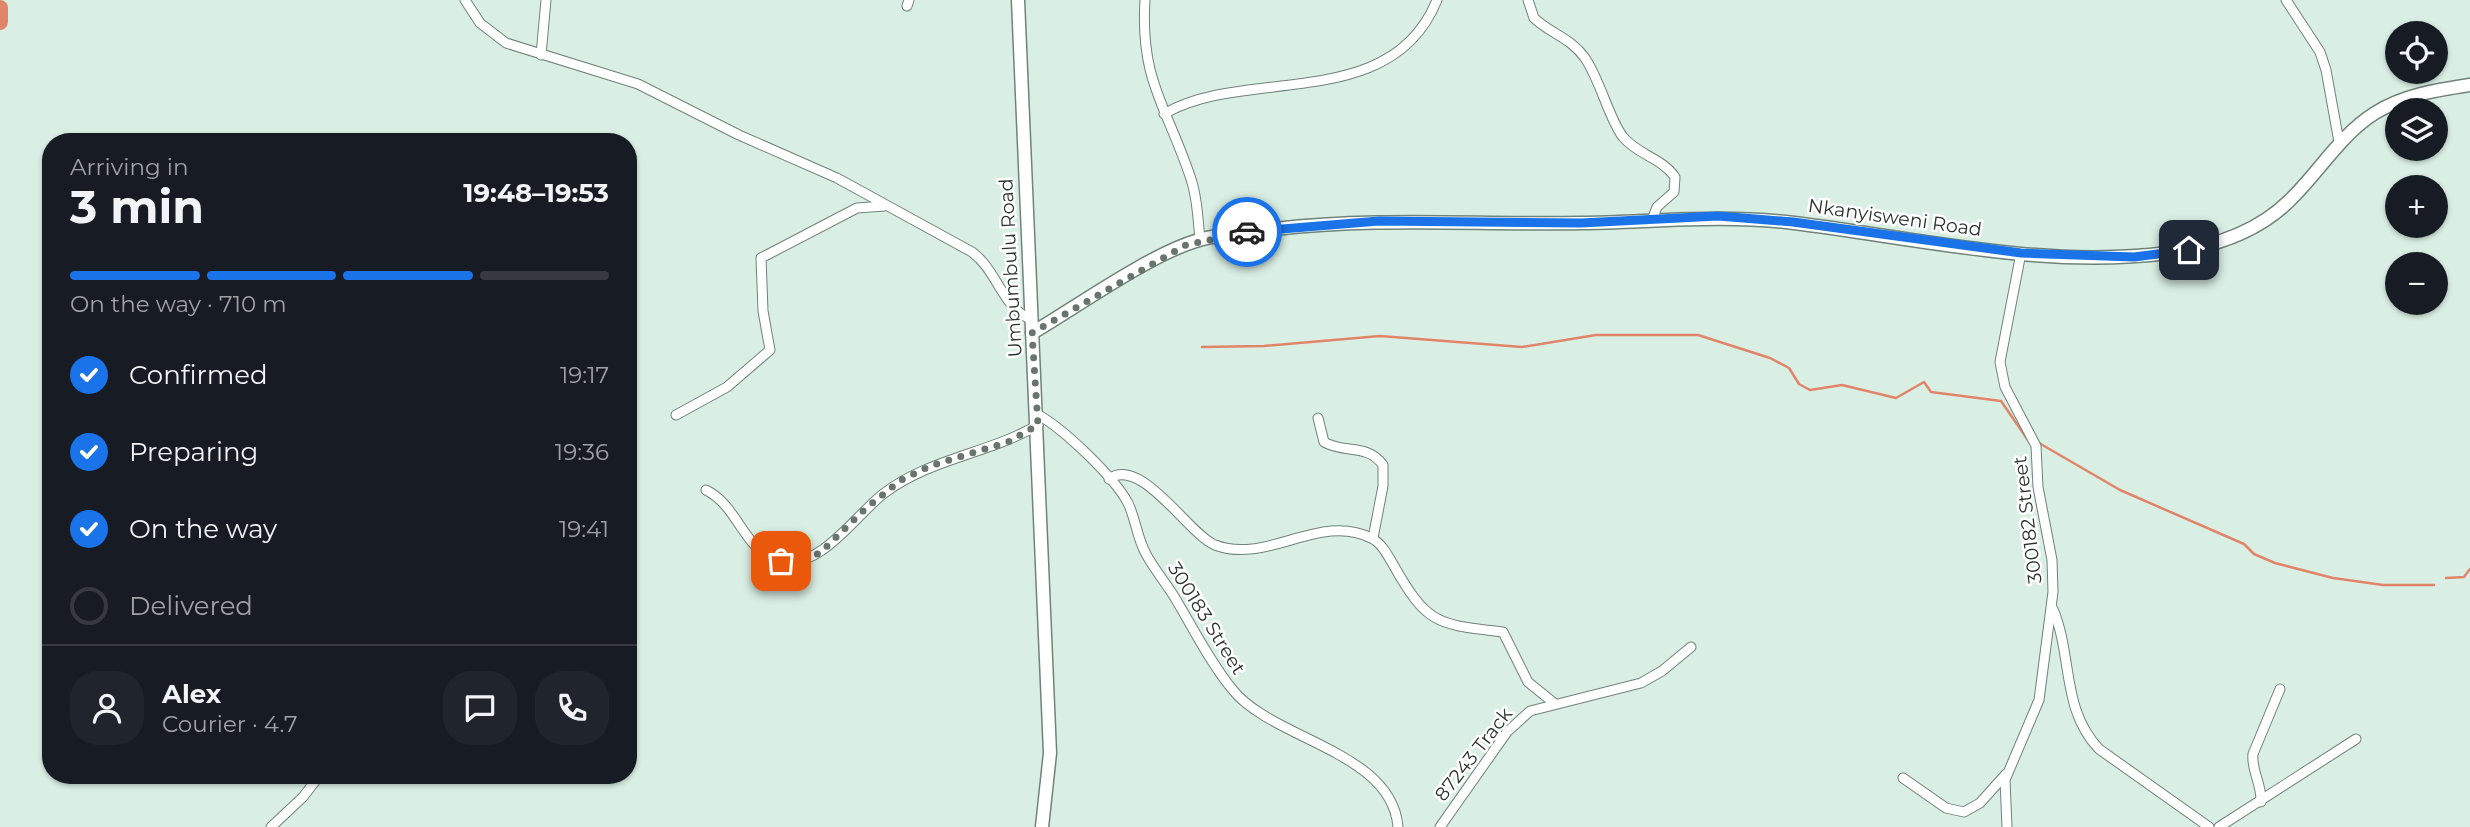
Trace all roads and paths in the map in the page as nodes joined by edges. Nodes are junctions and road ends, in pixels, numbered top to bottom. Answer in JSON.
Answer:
{"nodes":[{"id":1,"x":465,"y":0,"type":"edge"},
{"id":2,"x":546,"y":0,"type":"edge"},
{"id":3,"x":1018,"y":0,"type":"edge"},
{"id":4,"x":1145,"y":0,"type":"edge"},
{"id":5,"x":1437,"y":0,"type":"edge"},
{"id":6,"x":1528,"y":0,"type":"edge"},
{"id":7,"x":2286,"y":0,"type":"edge"},
{"id":8,"x":541,"y":55,"type":"junction"},
{"id":9,"x":2470,"y":85,"type":"edge"},
{"id":10,"x":1164,"y":114,"type":"junction"},
{"id":11,"x":2339,"y":142,"type":"junction"},
{"id":12,"x":887,"y":206,"type":"junction"},
{"id":13,"x":1651,"y":220,"type":"junction"},
{"id":14,"x":1200,"y":240,"type":"junction"},
{"id":15,"x":2021,"y":253,"type":"junction"},
{"id":16,"x":1032,"y":326,"type":"junction"},
{"id":17,"x":676,"y":415,"type":"dead end"},
{"id":18,"x":1318,"y":418,"type":"dead end"},
{"id":19,"x":1038,"y":420,"type":"junction"},
{"id":20,"x":1109,"y":479,"type":"junction"},
{"id":21,"x":706,"y":490,"type":"dead end"},
{"id":22,"x":1373,"y":538,"type":"junction"},
{"id":23,"x":2052,"y":606,"type":"junction"},
{"id":24,"x":1691,"y":647,"type":"dead end"},
{"id":25,"x":2280,"y":689,"type":"dead end"},
{"id":26,"x":1554,"y":703,"type":"junction"},
{"id":27,"x":2356,"y":739,"type":"dead end"},
{"id":28,"x":2008,"y":772,"type":"junction"},
{"id":29,"x":1903,"y":778,"type":"dead end"},
{"id":30,"x":313,"y":784,"type":"edge"},
{"id":31,"x":2261,"y":802,"type":"junction"},
{"id":32,"x":271,"y":827,"type":"edge"},
{"id":33,"x":1042,"y":827,"type":"edge"},
{"id":34,"x":1398,"y":827,"type":"edge"},
{"id":35,"x":1440,"y":827,"type":"edge"},
{"id":36,"x":2007,"y":827,"type":"edge"},
{"id":37,"x":2209,"y":827,"type":"edge"},
{"id":38,"x":2219,"y":827,"type":"edge"}],
"edges":[{"from":1,"to":8,"type":"street"},
{"from":2,"to":8,"type":"street"},
{"from":3,"to":16,"type":"street","name":"Umbumbulu Road"},
{"from":4,"to":10,"type":"street"},
{"from":5,"to":10,"type":"street"},
{"from":6,"to":13,"type":"street"},
{"from":7,"to":11,"type":"street"},
{"from":8,"to":12,"type":"street"},
{"from":9,"to":11,"type":"street","name":"Nkanyisweni Road"},
{"from":10,"to":14,"type":"street"},
{"from":11,"to":15,"type":"street","name":"Nkanyisweni Road"},
{"from":12,"to":16,"type":"street"},
{"from":12,"to":17,"type":"street"},
{"from":13,"to":14,"type":"street","name":"Nkanyisweni Road"},
{"from":13,"to":15,"type":"street","name":"Nkanyisweni Road"},
{"from":14,"to":16,"type":"street","name":"Nkanyisweni Road"},
{"from":15,"to":23,"type":"street","name":"300182 Street"},
{"from":16,"to":19,"type":"street","name":"Umbumbulu Road"},
{"from":18,"to":22,"type":"street"},
{"from":19,"to":20,"type":"street","name":"300183 Street"},
{"from":19,"to":21,"type":"street"},
{"from":19,"to":33,"type":"street","name":"Umbumbulu Road"},
{"from":20,"to":22,"type":"street"},
{"from":20,"to":34,"type":"street","name":"300183 Street"},
{"from":22,"to":26,"type":"street"},
{"from":23,"to":28,"type":"street","name":"300182 Street"},
{"from":23,"to":37,"type":"street"},
{"from":24,"to":26,"type":"street","name":"87243 Track"},
{"from":25,"to":31,"type":"street"},
{"from":26,"to":35,"type":"street","name":"87243 Track"},
{"from":27,"to":31,"type":"street"},
{"from":28,"to":29,"type":"street"},
{"from":28,"to":36,"type":"street","name":"300182 Street"},
{"from":30,"to":32,"type":"street"},
{"from":31,"to":38,"type":"street"}]}
